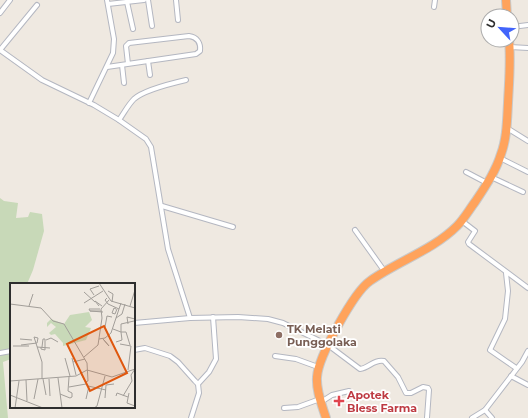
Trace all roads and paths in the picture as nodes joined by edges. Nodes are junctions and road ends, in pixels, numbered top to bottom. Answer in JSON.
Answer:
{"nodes":[{"id":1,"x":10,"y":0,"type":"edge"},
{"id":2,"x":144,"y":0,"type":"edge"},
{"id":3,"x":148,"y":0,"type":"edge"},
{"id":4,"x":176,"y":0,"type":"edge"},
{"id":5,"x":435,"y":0,"type":"edge"},
{"id":6,"x":130,"y":1,"type":"edge"},
{"id":7,"x":108,"y":2,"type":"edge"},
{"id":8,"x":37,"y":5,"type":"dead end"},
{"id":9,"x":434,"y":7,"type":"dead end"},
{"id":10,"x":0,"y":13,"type":"edge"},
{"id":11,"x":178,"y":20,"type":"dead end"},
{"id":12,"x":152,"y":26,"type":"dead end"},
{"id":13,"x":133,"y":29,"type":"dead end"},
{"id":14,"x":510,"y":48,"type":"edge"},
{"id":15,"x":0,"y":50,"type":"edge"},
{"id":16,"x":148,"y":61,"type":"junction"},
{"id":17,"x":128,"y":64,"type":"junction"},
{"id":18,"x":122,"y":65,"type":"junction"},
{"id":19,"x":107,"y":68,"type":"junction"},
{"id":20,"x":150,"y":75,"type":"dead end"},
{"id":21,"x":186,"y":80,"type":"dead end"},
{"id":22,"x":124,"y":83,"type":"dead end"},
{"id":23,"x":89,"y":103,"type":"junction"},
{"id":24,"x":120,"y":120,"type":"junction"},
{"id":25,"x":506,"y":128,"type":"junction"},
{"id":26,"x":528,"y":140,"type":"edge"},
{"id":27,"x":500,"y":158,"type":"junction"},
{"id":28,"x":466,"y":172,"type":"dead end"},
{"id":29,"x":528,"y":172,"type":"edge"},
{"id":30,"x":488,"y":180,"type":"junction"},
{"id":31,"x":523,"y":192,"type":"dead end"},
{"id":32,"x":162,"y":206,"type":"junction"},
{"id":33,"x":462,"y":220,"type":"junction"},
{"id":34,"x":233,"y":227,"type":"dead end"},
{"id":35,"x":355,"y":230,"type":"dead end"},
{"id":36,"x":385,"y":272,"type":"junction"},
{"id":37,"x":506,"y":273,"type":"junction"},
{"id":38,"x":528,"y":288,"type":"edge"},
{"id":39,"x":213,"y":317,"type":"junction"},
{"id":40,"x":190,"y":318,"type":"junction"},
{"id":41,"x":135,"y":324,"type":"edge"},
{"id":42,"x":328,"y":345,"type":"junction"},
{"id":43,"x":135,"y":350,"type":"edge"},
{"id":44,"x":10,"y":351,"type":"edge"},
{"id":45,"x":528,"y":351,"type":"edge"},
{"id":46,"x":0,"y":353,"type":"edge"},
{"id":47,"x":275,"y":356,"type":"dead end"},
{"id":48,"x":526,"y":360,"type":"edge"},
{"id":49,"x":318,"y":367,"type":"junction"},
{"id":50,"x":516,"y":368,"type":"junction"},
{"id":51,"x":511,"y":376,"type":"junction"},
{"id":52,"x":198,"y":384,"type":"junction"},
{"id":53,"x":528,"y":384,"type":"edge"},
{"id":54,"x":349,"y":391,"type":"dead end"},
{"id":55,"x":321,"y":400,"type":"junction"},
{"id":56,"x":284,"y":408,"type":"dead end"},
{"id":57,"x":485,"y":410,"type":"junction"},
{"id":58,"x":191,"y":418,"type":"edge"},
{"id":59,"x":326,"y":418,"type":"edge"},
{"id":60,"x":427,"y":418,"type":"edge"},
{"id":61,"x":472,"y":418,"type":"edge"},
{"id":62,"x":492,"y":418,"type":"edge"}],
"edges":[{"from":1,"to":10,"type":"street"},
{"from":2,"to":6,"type":"street"},
{"from":3,"to":12,"type":"street"},
{"from":4,"to":11,"type":"street"},
{"from":5,"to":9,"type":"street"},
{"from":6,"to":7,"type":"street"},
{"from":6,"to":13,"type":"street"},
{"from":7,"to":19,"type":"street"},
{"from":8,"to":15,"type":"street"},
{"from":14,"to":25,"type":"highway"},
{"from":15,"to":23,"type":"street"},
{"from":16,"to":17,"type":"street"},
{"from":16,"to":17,"type":"street"},
{"from":16,"to":20,"type":"street"},
{"from":17,"to":18,"type":"street"},
{"from":18,"to":19,"type":"street"},
{"from":18,"to":22,"type":"street"},
{"from":19,"to":23,"type":"street"},
{"from":21,"to":24,"type":"street"},
{"from":23,"to":24,"type":"street"},
{"from":24,"to":32,"type":"street"},
{"from":25,"to":26,"type":"street"},
{"from":25,"to":27,"type":"highway"},
{"from":27,"to":29,"type":"street"},
{"from":27,"to":30,"type":"highway"},
{"from":28,"to":30,"type":"street"},
{"from":30,"to":31,"type":"street"},
{"from":30,"to":33,"type":"highway"},
{"from":32,"to":34,"type":"street"},
{"from":32,"to":40,"type":"street"},
{"from":33,"to":36,"type":"highway"},
{"from":33,"to":37,"type":"street"},
{"from":35,"to":36,"type":"street"},
{"from":36,"to":42,"type":"highway"},
{"from":37,"to":38,"type":"street"},
{"from":37,"to":50,"type":"street"},
{"from":39,"to":40,"type":"street"},
{"from":39,"to":42,"type":"street"},
{"from":39,"to":52,"type":"street"},
{"from":40,"to":41,"type":"street"},
{"from":42,"to":49,"type":"highway"},
{"from":42,"to":60,"type":"street"},
{"from":43,"to":52,"type":"street"},
{"from":44,"to":46,"type":"street"},
{"from":45,"to":48,"type":"street"},
{"from":47,"to":49,"type":"street"},
{"from":48,"to":50,"type":"street"},
{"from":49,"to":55,"type":"highway"},
{"from":50,"to":51,"type":"street"},
{"from":51,"to":53,"type":"street"},
{"from":51,"to":57,"type":"street"},
{"from":52,"to":58,"type":"street"},
{"from":54,"to":55,"type":"street"},
{"from":55,"to":56,"type":"street"},
{"from":55,"to":59,"type":"highway"},
{"from":57,"to":61,"type":"street"},
{"from":57,"to":62,"type":"street"}]}
